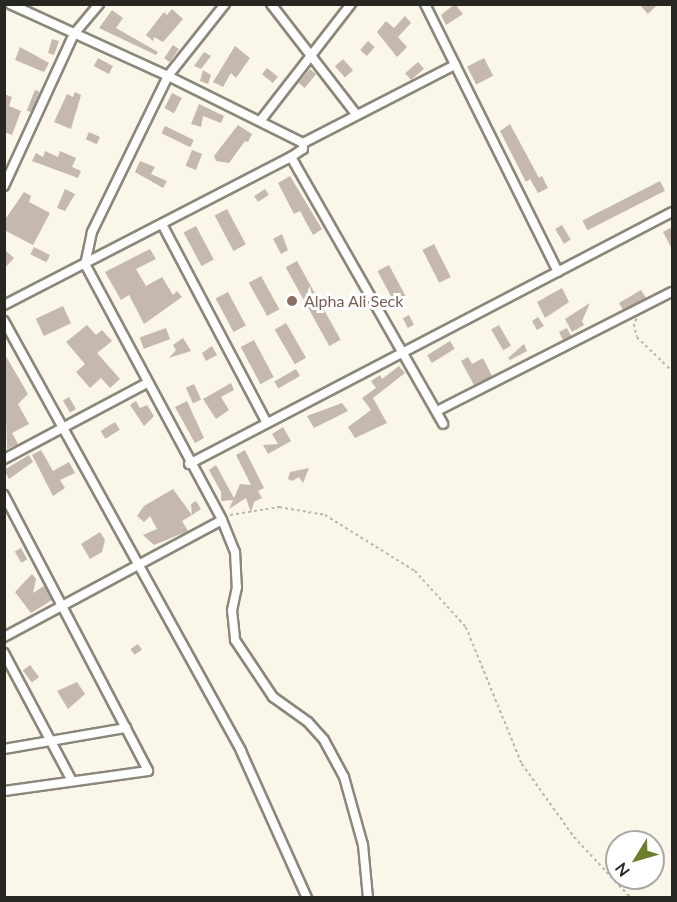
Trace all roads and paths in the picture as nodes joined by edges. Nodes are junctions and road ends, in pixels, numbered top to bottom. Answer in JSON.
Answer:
{"nodes":[{"id":1,"x":9,"y":4,"type":"edge"},
{"id":2,"x":99,"y":4,"type":"edge"},
{"id":3,"x":225,"y":4,"type":"edge"},
{"id":4,"x":271,"y":4,"type":"edge"},
{"id":5,"x":351,"y":4,"type":"edge"},
{"id":6,"x":425,"y":4,"type":"edge"},
{"id":7,"x":74,"y":34,"type":"junction"},
{"id":8,"x":309,"y":53,"type":"junction"},
{"id":9,"x":455,"y":65,"type":"junction"},
{"id":10,"x":168,"y":76,"type":"junction"},
{"id":11,"x":356,"y":114,"type":"junction"},
{"id":12,"x":261,"y":120,"type":"junction"},
{"id":13,"x":303,"y":143,"type":"junction"},
{"id":14,"x":291,"y":158,"type":"junction"},
{"id":15,"x":4,"y":186,"type":"edge"},
{"id":16,"x":672,"y":212,"type":"edge"},
{"id":17,"x":162,"y":224,"type":"junction"},
{"id":18,"x":85,"y":264,"type":"junction"},
{"id":19,"x":558,"y":272,"type":"junction"},
{"id":20,"x":672,"y":292,"type":"edge"},
{"id":21,"x":4,"y":305,"type":"edge"},
{"id":22,"x":639,"y":317,"type":"dead end"},
{"id":23,"x":4,"y":321,"type":"edge"},
{"id":24,"x":403,"y":352,"type":"junction"},
{"id":25,"x":672,"y":371,"type":"edge"},
{"id":26,"x":147,"y":383,"type":"junction"},
{"id":27,"x":437,"y":411,"type":"junction"},
{"id":28,"x":267,"y":423,"type":"junction"},
{"id":29,"x":443,"y":424,"type":"dead end"},
{"id":30,"x":63,"y":428,"type":"junction"},
{"id":31,"x":4,"y":459,"type":"edge"},
{"id":32,"x":189,"y":464,"type":"junction"},
{"id":33,"x":4,"y":495,"type":"edge"},
{"id":34,"x":222,"y":520,"type":"junction"},
{"id":35,"x":141,"y":565,"type":"junction"},
{"id":36,"x":62,"y":606,"type":"junction"},
{"id":37,"x":4,"y":637,"type":"edge"},
{"id":38,"x":4,"y":653,"type":"edge"},
{"id":39,"x":126,"y":728,"type":"junction"},
{"id":40,"x":50,"y":741,"type":"junction"},
{"id":41,"x":4,"y":749,"type":"edge"},
{"id":42,"x":72,"y":781,"type":"junction"},
{"id":43,"x":4,"y":791,"type":"edge"},
{"id":44,"x":307,"y":897,"type":"edge"},
{"id":45,"x":368,"y":897,"type":"edge"},
{"id":46,"x":631,"y":897,"type":"edge"}],
"edges":[{"from":1,"to":7,"type":"street"},
{"from":2,"to":7,"type":"street"},
{"from":3,"to":10,"type":"street"},
{"from":4,"to":8,"type":"street"},
{"from":5,"to":8,"type":"street"},
{"from":6,"to":9,"type":"street"},
{"from":7,"to":10,"type":"street"},
{"from":7,"to":15,"type":"street"},
{"from":8,"to":11,"type":"street"},
{"from":8,"to":12,"type":"street"},
{"from":9,"to":11,"type":"street"},
{"from":9,"to":19,"type":"street"},
{"from":10,"to":12,"type":"street"},
{"from":10,"to":18,"type":"street"},
{"from":11,"to":13,"type":"street"},
{"from":12,"to":13,"type":"street"},
{"from":13,"to":14,"type":"street"},
{"from":14,"to":17,"type":"street"},
{"from":14,"to":24,"type":"street"},
{"from":16,"to":19,"type":"street"},
{"from":17,"to":18,"type":"street"},
{"from":17,"to":28,"type":"street"},
{"from":18,"to":21,"type":"street"},
{"from":18,"to":26,"type":"street"},
{"from":19,"to":24,"type":"street"},
{"from":20,"to":27,"type":"street"},
{"from":22,"to":25,"type":"path"},
{"from":23,"to":30,"type":"street"},
{"from":24,"to":27,"type":"street"},
{"from":24,"to":28,"type":"street"},
{"from":26,"to":30,"type":"street"},
{"from":26,"to":32,"type":"street"},
{"from":27,"to":29,"type":"street"},
{"from":28,"to":32,"type":"street"},
{"from":30,"to":31,"type":"street"},
{"from":30,"to":35,"type":"street"},
{"from":32,"to":34,"type":"street"},
{"from":33,"to":36,"type":"street"},
{"from":34,"to":35,"type":"street"},
{"from":34,"to":45,"type":"street"},
{"from":34,"to":46,"type":"path"},
{"from":35,"to":36,"type":"street"},
{"from":35,"to":44,"type":"street"},
{"from":36,"to":37,"type":"street"},
{"from":36,"to":39,"type":"street"},
{"from":38,"to":40,"type":"street"},
{"from":39,"to":40,"type":"street"},
{"from":39,"to":42,"type":"street"},
{"from":40,"to":41,"type":"street"},
{"from":40,"to":42,"type":"street"},
{"from":42,"to":43,"type":"street"}]}
